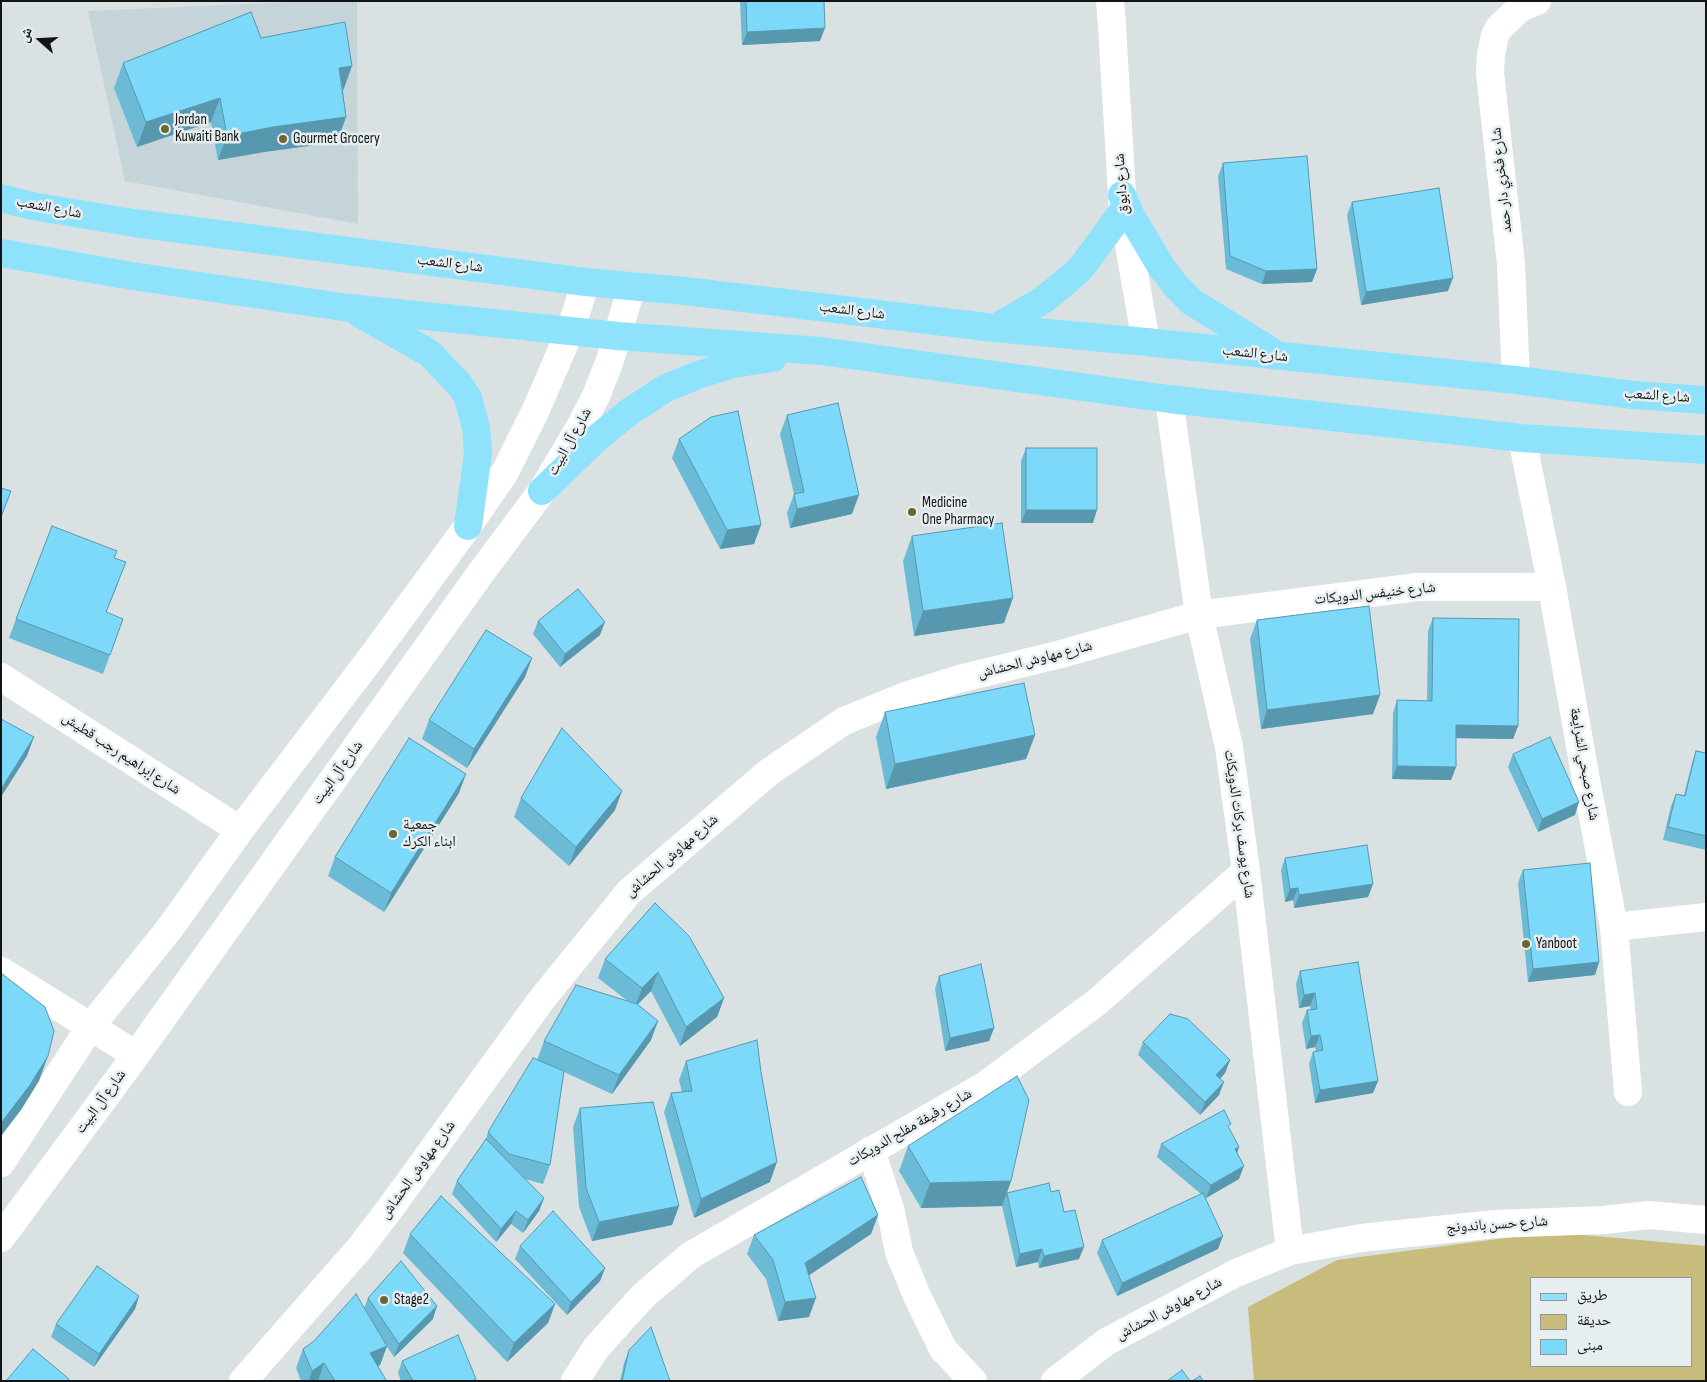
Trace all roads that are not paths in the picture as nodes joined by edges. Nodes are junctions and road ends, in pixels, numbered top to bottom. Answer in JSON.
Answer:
{"nodes":[{"id":1,"x":1537,"y":1,"type":"edge"},
{"id":2,"x":1113,"y":9,"type":"edge"},
{"id":3,"x":1,"y":198,"type":"edge"},
{"id":4,"x":1122,"y":203,"type":"junction"},
{"id":5,"x":1,"y":253,"type":"edge"},
{"id":6,"x":586,"y":282,"type":"junction"},
{"id":7,"x":632,"y":286,"type":"junction"},
{"id":8,"x":349,"y":308,"type":"junction"},
{"id":9,"x":994,"y":328,"type":"junction"},
{"id":10,"x":570,"y":331,"type":"junction"},
{"id":11,"x":618,"y":336,"type":"junction"},
{"id":12,"x":1146,"y":342,"type":"junction"},
{"id":13,"x":821,"y":351,"type":"junction"},
{"id":14,"x":1281,"y":357,"type":"junction"},
{"id":15,"x":1516,"y":380,"type":"junction"},
{"id":16,"x":1169,"y":399,"type":"junction"},
{"id":17,"x":1706,"y":400,"type":"edge"},
{"id":18,"x":1522,"y":438,"type":"junction"},
{"id":19,"x":1706,"y":450,"type":"edge"},
{"id":20,"x":542,"y":491,"type":"junction"},
{"id":21,"x":468,"y":526,"type":"junction"},
{"id":22,"x":1552,"y":588,"type":"junction"},
{"id":23,"x":1199,"y":615,"type":"junction"},
{"id":24,"x":1,"y":677,"type":"edge"},
{"id":25,"x":240,"y":830,"type":"junction"},
{"id":26,"x":1246,"y":871,"type":"junction"},
{"id":27,"x":1706,"y":917,"type":"edge"},
{"id":28,"x":1614,"y":927,"type":"junction"},
{"id":29,"x":1,"y":972,"type":"edge"},
{"id":30,"x":91,"y":1026,"type":"junction"},
{"id":31,"x":136,"y":1055,"type":"junction"},
{"id":32,"x":1628,"y":1092,"type":"dead end"},
{"id":33,"x":871,"y":1150,"type":"junction"},
{"id":34,"x":1,"y":1163,"type":"edge"},
{"id":35,"x":1706,"y":1220,"type":"edge"},
{"id":36,"x":1,"y":1238,"type":"edge"},
{"id":37,"x":1290,"y":1251,"type":"junction"},
{"id":38,"x":243,"y":1381,"type":"edge"},
{"id":39,"x":575,"y":1381,"type":"edge"},
{"id":40,"x":973,"y":1381,"type":"edge"},
{"id":41,"x":1055,"y":1381,"type":"edge"}],
"edges":[{"from":1,"to":15,"type":"street","name":"شارع فخري دار حمد"},
{"from":2,"to":4,"type":"street","name":"شارع دابوق"},
{"from":3,"to":6,"type":"main road","name":"شارع الشعب"},
{"from":4,"to":9,"type":"main road"},
{"from":4,"to":12,"type":"street","name":"شارع دابوق"},
{"from":4,"to":14,"type":"main road"},
{"from":5,"to":8,"type":"main road"},
{"from":6,"to":7,"type":"main road","name":"شارع الشعب"},
{"from":6,"to":10,"type":"street"},
{"from":7,"to":9,"type":"main road","name":"شارع الشعب"},
{"from":7,"to":11,"type":"street","name":"شارع آل البيت"},
{"from":8,"to":10,"type":"main road"},
{"from":8,"to":21,"type":"main road"},
{"from":9,"to":12,"type":"main road","name":"شارع الشعب"},
{"from":10,"to":11,"type":"main road"},
{"from":10,"to":21,"type":"street"},
{"from":11,"to":13,"type":"main road"},
{"from":11,"to":20,"type":"street","name":"شارع آل البيت"},
{"from":12,"to":14,"type":"main road","name":"شارع الشعب"},
{"from":13,"to":16,"type":"main road"},
{"from":13,"to":20,"type":"main road"},
{"from":14,"to":15,"type":"main road","name":"شارع الشعب"},
{"from":15,"to":17,"type":"main road","name":"شارع الشعب"},
{"from":16,"to":18,"type":"main road"},
{"from":16,"to":23,"type":"street","name":"شارع يوسف بركات الدويكات"},
{"from":18,"to":19,"type":"main road"},
{"from":18,"to":22,"type":"street","name":"شارع صبحي الشرايعة"},
{"from":20,"to":31,"type":"street","name":"شارع آل البيت"},
{"from":21,"to":25,"type":"street"},
{"from":22,"to":23,"type":"street","name":"شارع خنيفس الدويكات"},
{"from":22,"to":28,"type":"street","name":"شارع صبحي الشرايعة"},
{"from":23,"to":26,"type":"street","name":"شارع يوسف بركات الدويكات"},
{"from":23,"to":38,"type":"street","name":"شارع مهاوش الحشاش"},
{"from":24,"to":25,"type":"street","name":"شارع إبراهيم رجب قطيش"},
{"from":25,"to":30,"type":"street"},
{"from":26,"to":33,"type":"street","name":"شارع رفيفة مفلح الدويكات"},
{"from":26,"to":37,"type":"street","name":"شارع يوسف بركات الدويكات"},
{"from":27,"to":28,"type":"street"},
{"from":28,"to":32,"type":"street","name":"شارع صبحي الشرايعة"},
{"from":29,"to":30,"type":"street"},
{"from":30,"to":31,"type":"street"},
{"from":30,"to":34,"type":"street"},
{"from":31,"to":36,"type":"street","name":"شارع آل البيت"},
{"from":33,"to":39,"type":"street","name":"شارع رفيفة مفلح الدويكات"},
{"from":33,"to":40,"type":"street"},
{"from":35,"to":37,"type":"street","name":"شارع حسن باندونج"},
{"from":37,"to":41,"type":"street","name":"شارع مهاوش الحشاش"}]}
